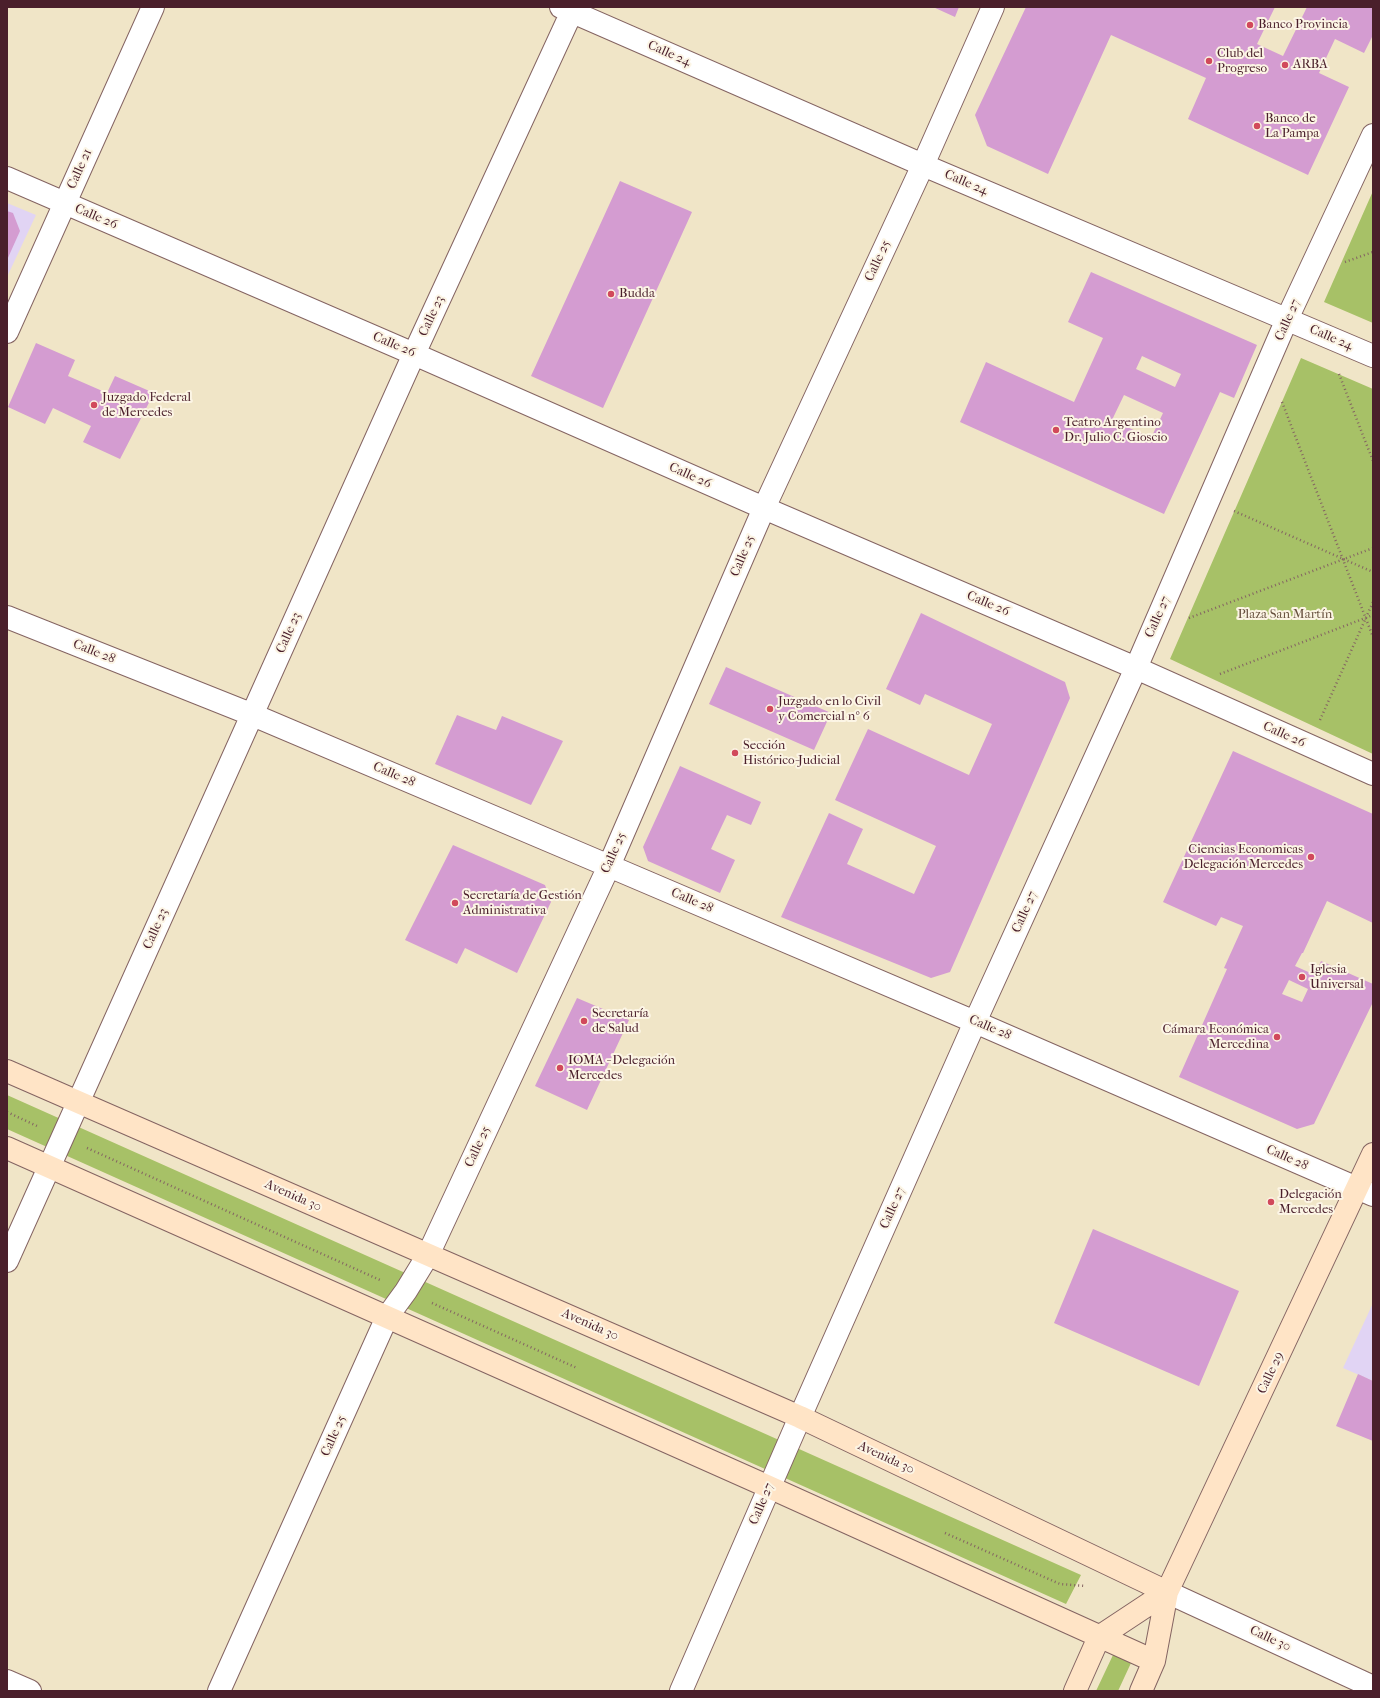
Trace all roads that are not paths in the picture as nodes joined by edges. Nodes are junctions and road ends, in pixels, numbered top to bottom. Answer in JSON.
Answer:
{"nodes":[{"id":1,"x":152,"y":7,"type":"edge"},
{"id":2,"x":994,"y":7,"type":"edge"},
{"id":3,"x":569,"y":9,"type":"edge"},
{"id":4,"x":1373,"y":135,"type":"edge"},
{"id":5,"x":923,"y":165,"type":"junction"},
{"id":6,"x":7,"y":178,"type":"edge"},
{"id":7,"x":64,"y":204,"type":"junction"},
{"id":8,"x":1288,"y":319,"type":"junction"},
{"id":9,"x":7,"y":332,"type":"edge"},
{"id":10,"x":414,"y":354,"type":"junction"},
{"id":11,"x":1373,"y":356,"type":"edge"},
{"id":12,"x":764,"y":508,"type":"junction"},
{"id":13,"x":7,"y":617,"type":"edge"},
{"id":14,"x":1136,"y":668,"type":"junction"},
{"id":15,"x":252,"y":715,"type":"junction"},
{"id":16,"x":1373,"y":774,"type":"edge"},
{"id":17,"x":609,"y":866,"type":"junction"},
{"id":18,"x":975,"y":1022,"type":"junction"},
{"id":19,"x":7,"y":1071,"type":"edge"},
{"id":20,"x":78,"y":1102,"type":"junction"},
{"id":21,"x":7,"y":1148,"type":"edge"},
{"id":22,"x":1373,"y":1154,"type":"edge"},
{"id":23,"x":49,"y":1167,"type":"junction"},
{"id":24,"x":1365,"y":1192,"type":"edge"},
{"id":25,"x":428,"y":1255,"type":"junction"},
{"id":26,"x":7,"y":1261,"type":"edge"},
{"id":27,"x":387,"y":1317,"type":"junction"},
{"id":28,"x":800,"y":1417,"type":"junction"},
{"id":29,"x":769,"y":1487,"type":"junction"},
{"id":30,"x":1167,"y":1592,"type":"junction"},
{"id":31,"x":1099,"y":1637,"type":"junction"},
{"id":32,"x":1154,"y":1661,"type":"junction"},
{"id":33,"x":7,"y":1681,"type":"edge"},
{"id":34,"x":1373,"y":1687,"type":"edge"},
{"id":35,"x":30,"y":1691,"type":"edge"},
{"id":36,"x":219,"y":1691,"type":"edge"},
{"id":37,"x":681,"y":1691,"type":"edge"},
{"id":38,"x":1075,"y":1691,"type":"edge"},
{"id":39,"x":1141,"y":1691,"type":"edge"}],
"edges":[{"from":1,"to":7,"type":"street","name":"Calle 21"},
{"from":2,"to":5,"type":"street","name":"Calle 25"},
{"from":3,"to":5,"type":"street","name":"Calle 24"},
{"from":3,"to":10,"type":"street","name":"Calle 23"},
{"from":4,"to":8,"type":"street","name":"Calle 27"},
{"from":5,"to":8,"type":"street","name":"Calle 24"},
{"from":5,"to":12,"type":"street","name":"Calle 25"},
{"from":6,"to":7,"type":"street","name":"Calle 26"},
{"from":7,"to":9,"type":"street","name":"Calle 21"},
{"from":7,"to":10,"type":"street","name":"Calle 26"},
{"from":8,"to":11,"type":"street","name":"Calle 24"},
{"from":8,"to":14,"type":"street","name":"Calle 27"},
{"from":10,"to":12,"type":"street","name":"Calle 26"},
{"from":10,"to":15,"type":"street","name":"Calle 23"},
{"from":12,"to":14,"type":"street","name":"Calle 26"},
{"from":12,"to":17,"type":"street","name":"Calle 25"},
{"from":13,"to":15,"type":"street","name":"Calle 28"},
{"from":14,"to":16,"type":"street","name":"Calle 26"},
{"from":14,"to":18,"type":"street","name":"Calle 27"},
{"from":15,"to":17,"type":"street","name":"Calle 28"},
{"from":15,"to":20,"type":"street","name":"Calle 23"},
{"from":17,"to":18,"type":"street","name":"Calle 28"},
{"from":17,"to":25,"type":"street","name":"Calle 25"},
{"from":18,"to":24,"type":"street","name":"Calle 28"},
{"from":18,"to":28,"type":"street","name":"Calle 27"},
{"from":19,"to":20,"type":"main road","name":"Avenida 30"},
{"from":20,"to":23,"type":"street","name":"Calle 23"},
{"from":20,"to":25,"type":"main road","name":"Avenida 30"},
{"from":21,"to":23,"type":"main road"},
{"from":22,"to":24,"type":"main road","name":"Calle 29"},
{"from":23,"to":26,"type":"street","name":"Calle 23"},
{"from":23,"to":27,"type":"main road"},
{"from":24,"to":30,"type":"main road","name":"Calle 29"},
{"from":25,"to":27,"type":"street","name":"Calle 25"},
{"from":25,"to":28,"type":"main road","name":"Avenida 30"},
{"from":27,"to":29,"type":"main road"},
{"from":27,"to":36,"type":"street","name":"Calle 25"},
{"from":28,"to":29,"type":"street","name":"Calle 27"},
{"from":28,"to":30,"type":"main road","name":"Avenida 30"},
{"from":29,"to":31,"type":"main road"},
{"from":29,"to":37,"type":"street","name":"Calle 27"},
{"from":30,"to":31,"type":"main road"},
{"from":30,"to":32,"type":"main road","name":"Calle 29"},
{"from":30,"to":34,"type":"street","name":"Calle 30"},
{"from":31,"to":32,"type":"main road"},
{"from":31,"to":38,"type":"main road"},
{"from":32,"to":39,"type":"main road","name":"Calle 29"},
{"from":33,"to":35,"type":"street"}]}
